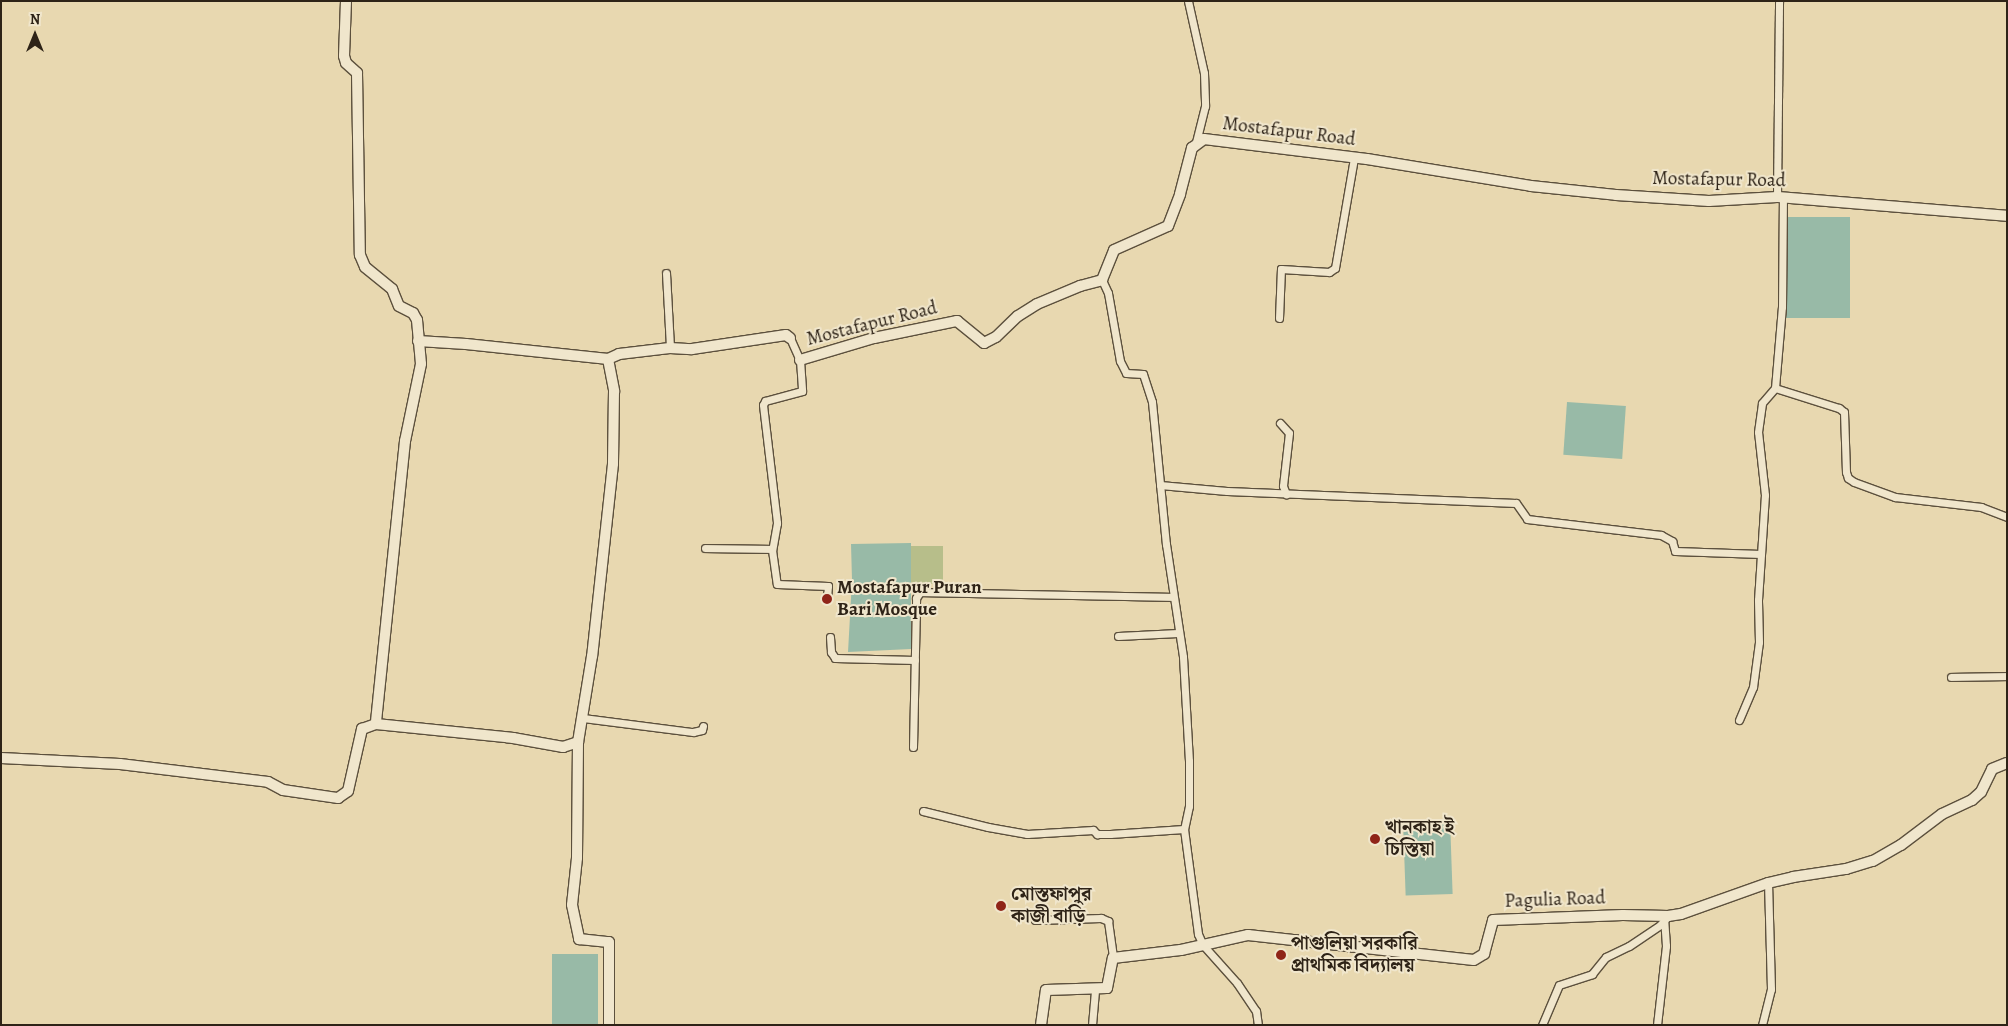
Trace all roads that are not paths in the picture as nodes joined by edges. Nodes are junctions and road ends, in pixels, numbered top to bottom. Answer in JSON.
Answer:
{"nodes":[{"id":1,"x":346,"y":1,"type":"edge"},
{"id":2,"x":1188,"y":1,"type":"edge"},
{"id":3,"x":1779,"y":1,"type":"edge"},
{"id":4,"x":1196,"y":143,"type":"junction"},
{"id":5,"x":1354,"y":158,"type":"junction"},
{"id":6,"x":1780,"y":197,"type":"junction"},
{"id":7,"x":2007,"y":216,"type":"edge"},
{"id":8,"x":666,"y":273,"type":"dead end"},
{"id":9,"x":1102,"y":280,"type":"junction"},
{"id":10,"x":1279,"y":318,"type":"dead end"},
{"id":11,"x":790,"y":338,"type":"joint"},
{"id":12,"x":418,"y":341,"type":"junction"},
{"id":13,"x":670,"y":348,"type":"junction"},
{"id":14,"x":608,"y":359,"type":"junction"},
{"id":15,"x":800,"y":360,"type":"junction"},
{"id":16,"x":1775,"y":388,"type":"junction"},
{"id":17,"x":1280,"y":423,"type":"dead end"},
{"id":18,"x":1160,"y":485,"type":"junction"},
{"id":19,"x":1286,"y":494,"type":"junction"},
{"id":20,"x":2007,"y":517,"type":"edge"},
{"id":21,"x":704,"y":548,"type":"dead end"},
{"id":22,"x":772,"y":549,"type":"junction"},
{"id":23,"x":1761,"y":554,"type":"junction"},
{"id":24,"x":1173,"y":597,"type":"junction"},
{"id":25,"x":827,"y":598,"type":"dead end"},
{"id":26,"x":1178,"y":633,"type":"junction"},
{"id":27,"x":1118,"y":636,"type":"dead end"},
{"id":28,"x":830,"y":637,"type":"dead end"},
{"id":29,"x":914,"y":660,"type":"junction"},
{"id":30,"x":2007,"y":676,"type":"edge"},
{"id":31,"x":1951,"y":677,"type":"dead end"},
{"id":32,"x":583,"y":718,"type":"junction"},
{"id":33,"x":1739,"y":720,"type":"dead end"},
{"id":34,"x":376,"y":724,"type":"junction"},
{"id":35,"x":703,"y":726,"type":"dead end"},
{"id":36,"x":578,"y":742,"type":"junction"},
{"id":37,"x":912,"y":747,"type":"dead end"},
{"id":38,"x":1,"y":758,"type":"edge"},
{"id":39,"x":2007,"y":763,"type":"edge"},
{"id":40,"x":923,"y":812,"type":"dead end"},
{"id":41,"x":1184,"y":829,"type":"junction"},
{"id":42,"x":1768,"y":883,"type":"junction"},
{"id":43,"x":1666,"y":918,"type":"junction"},
{"id":44,"x":1035,"y":920,"type":"dead end"},
{"id":45,"x":1203,"y":945,"type":"junction"},
{"id":46,"x":1113,"y":958,"type":"junction"},
{"id":47,"x":1094,"y":990,"type":"junction"},
{"id":48,"x":609,"y":1025,"type":"edge"},
{"id":49,"x":1041,"y":1025,"type":"edge"},
{"id":50,"x":1092,"y":1025,"type":"edge"},
{"id":51,"x":1258,"y":1025,"type":"edge"},
{"id":52,"x":1542,"y":1025,"type":"edge"},
{"id":53,"x":1657,"y":1025,"type":"edge"},
{"id":54,"x":1762,"y":1025,"type":"edge"}],
"edges":[{"from":1,"to":12,"type":"street"},
{"from":2,"to":4,"type":"street"},
{"from":3,"to":6,"type":"street"},
{"from":4,"to":5,"type":"street","name":"Mostafapur Road"},
{"from":4,"to":9,"type":"street","name":"Mostafapur Road"},
{"from":5,"to":6,"type":"street","name":"Mostafapur Road"},
{"from":5,"to":10,"type":"street"},
{"from":6,"to":7,"type":"street","name":"Mostafapur Road"},
{"from":6,"to":16,"type":"street"},
{"from":8,"to":13,"type":"street"},
{"from":9,"to":15,"type":"street","name":"Mostafapur Road"},
{"from":9,"to":18,"type":"street"},
{"from":11,"to":13,"type":"street","name":"Mostafapur Road"},
{"from":11,"to":15,"type":"street","name":"Mostafapur Road"},
{"from":12,"to":14,"type":"street"},
{"from":12,"to":34,"type":"street"},
{"from":13,"to":14,"type":"street","name":"Mostafapur Road"},
{"from":14,"to":32,"type":"street"},
{"from":15,"to":22,"type":"street"},
{"from":16,"to":20,"type":"street"},
{"from":16,"to":23,"type":"street"},
{"from":17,"to":19,"type":"street"},
{"from":18,"to":19,"type":"street"},
{"from":18,"to":24,"type":"street"},
{"from":19,"to":23,"type":"street"},
{"from":21,"to":22,"type":"street"},
{"from":22,"to":25,"type":"street"},
{"from":23,"to":33,"type":"street"},
{"from":24,"to":26,"type":"street"},
{"from":24,"to":29,"type":"street"},
{"from":26,"to":27,"type":"street"},
{"from":26,"to":41,"type":"street"},
{"from":28,"to":29,"type":"street"},
{"from":29,"to":37,"type":"street"},
{"from":30,"to":31,"type":"street"},
{"from":32,"to":35,"type":"street"},
{"from":32,"to":36,"type":"street"},
{"from":34,"to":36,"type":"street"},
{"from":34,"to":38,"type":"street"},
{"from":36,"to":48,"type":"street"},
{"from":39,"to":42,"type":"street","name":"Pagulia Road"},
{"from":40,"to":41,"type":"street"},
{"from":41,"to":45,"type":"street"},
{"from":42,"to":43,"type":"street","name":"Pagulia Road"},
{"from":42,"to":54,"type":"street"},
{"from":43,"to":45,"type":"street","name":"Pagulia Road"},
{"from":43,"to":52,"type":"street","name":"Pagulia Road"},
{"from":43,"to":53,"type":"street"},
{"from":44,"to":46,"type":"street"},
{"from":45,"to":46,"type":"street"},
{"from":45,"to":51,"type":"street"},
{"from":46,"to":47,"type":"street"},
{"from":47,"to":49,"type":"street"},
{"from":47,"to":50,"type":"street"}]}
